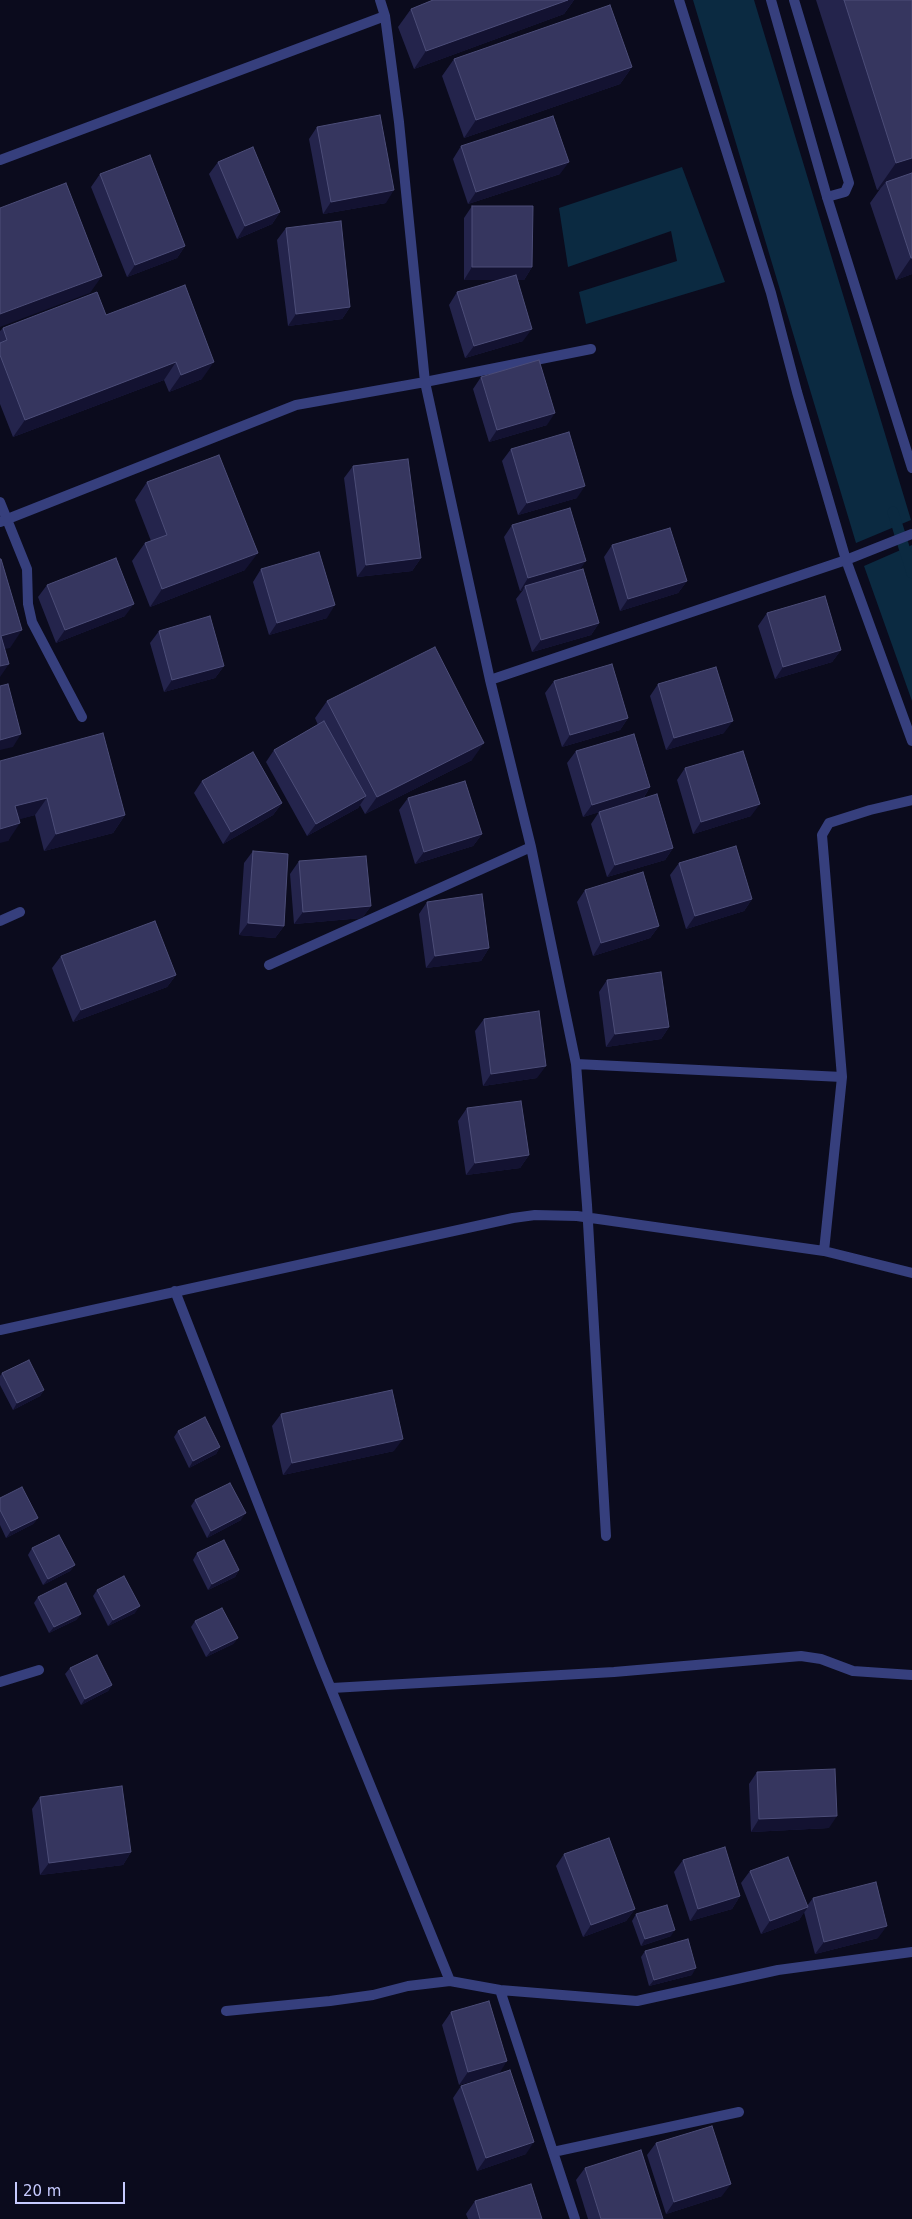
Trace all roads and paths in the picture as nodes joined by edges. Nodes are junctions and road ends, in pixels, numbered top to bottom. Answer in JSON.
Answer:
{"nodes":[{"id":1,"x":380,"y":0,"type":"edge"},
{"id":2,"x":679,"y":0,"type":"edge"},
{"id":3,"x":771,"y":0,"type":"edge"},
{"id":4,"x":794,"y":0,"type":"edge"},
{"id":5,"x":385,"y":16,"type":"junction"},
{"id":6,"x":0,"y":160,"type":"edge"},
{"id":7,"x":827,"y":197,"type":"junction"},
{"id":8,"x":591,"y":349,"type":"dead end"},
{"id":9,"x":425,"y":382,"type":"junction"},
{"id":10,"x":912,"y":468,"type":"edge"},
{"id":11,"x":0,"y":502,"type":"edge"},
{"id":12,"x":4,"y":521,"type":"edge"},
{"id":13,"x":912,"y":534,"type":"edge"},
{"id":14,"x":850,"y":558,"type":"junction"},
{"id":15,"x":490,"y":680,"type":"junction"},
{"id":16,"x":82,"y":717,"type":"dead end"},
{"id":17,"x":912,"y":741,"type":"edge"},
{"id":18,"x":912,"y":800,"type":"edge"},
{"id":19,"x":531,"y":847,"type":"junction"},
{"id":20,"x":20,"y":912,"type":"dead end"},
{"id":21,"x":0,"y":921,"type":"edge"},
{"id":22,"x":269,"y":965,"type":"dead end"},
{"id":23,"x":576,"y":1064,"type":"junction"},
{"id":24,"x":842,"y":1077,"type":"junction"},
{"id":25,"x":588,"y":1218,"type":"junction"},
{"id":26,"x":824,"y":1251,"type":"junction"},
{"id":27,"x":912,"y":1272,"type":"edge"},
{"id":28,"x":175,"y":1291,"type":"junction"},
{"id":29,"x":0,"y":1330,"type":"edge"},
{"id":30,"x":606,"y":1536,"type":"dead end"},
{"id":31,"x":39,"y":1670,"type":"dead end"},
{"id":32,"x":912,"y":1675,"type":"edge"},
{"id":33,"x":0,"y":1682,"type":"edge"},
{"id":34,"x":332,"y":1688,"type":"junction"},
{"id":35,"x":912,"y":1952,"type":"edge"},
{"id":36,"x":450,"y":1981,"type":"junction"},
{"id":37,"x":500,"y":1990,"type":"junction"},
{"id":38,"x":226,"y":2011,"type":"dead end"},
{"id":39,"x":739,"y":2112,"type":"dead end"},
{"id":40,"x":553,"y":2152,"type":"junction"},
{"id":41,"x":575,"y":2219,"type":"edge"}],
"edges":[{"from":1,"to":5,"type":"street"},
{"from":2,"to":14,"type":"street"},
{"from":3,"to":7,"type":"street"},
{"from":4,"to":7,"type":"street"},
{"from":5,"to":6,"type":"street"},
{"from":5,"to":9,"type":"street"},
{"from":7,"to":10,"type":"street"},
{"from":8,"to":9,"type":"street"},
{"from":9,"to":12,"type":"street"},
{"from":9,"to":15,"type":"street"},
{"from":11,"to":12,"type":"street"},
{"from":12,"to":16,"type":"street"},
{"from":13,"to":14,"type":"street"},
{"from":14,"to":15,"type":"street"},
{"from":14,"to":17,"type":"street"},
{"from":15,"to":19,"type":"street"},
{"from":18,"to":24,"type":"street"},
{"from":19,"to":22,"type":"street"},
{"from":19,"to":23,"type":"street"},
{"from":20,"to":21,"type":"street"},
{"from":23,"to":24,"type":"street"},
{"from":23,"to":25,"type":"street"},
{"from":24,"to":26,"type":"street"},
{"from":25,"to":26,"type":"street"},
{"from":25,"to":28,"type":"street"},
{"from":25,"to":30,"type":"street"},
{"from":26,"to":27,"type":"street"},
{"from":28,"to":29,"type":"street"},
{"from":28,"to":34,"type":"street"},
{"from":31,"to":33,"type":"street"},
{"from":32,"to":34,"type":"street"},
{"from":34,"to":36,"type":"street"},
{"from":35,"to":37,"type":"street"},
{"from":36,"to":37,"type":"street"},
{"from":36,"to":38,"type":"street"},
{"from":37,"to":40,"type":"street"},
{"from":39,"to":40,"type":"street"},
{"from":40,"to":41,"type":"street"}]}
